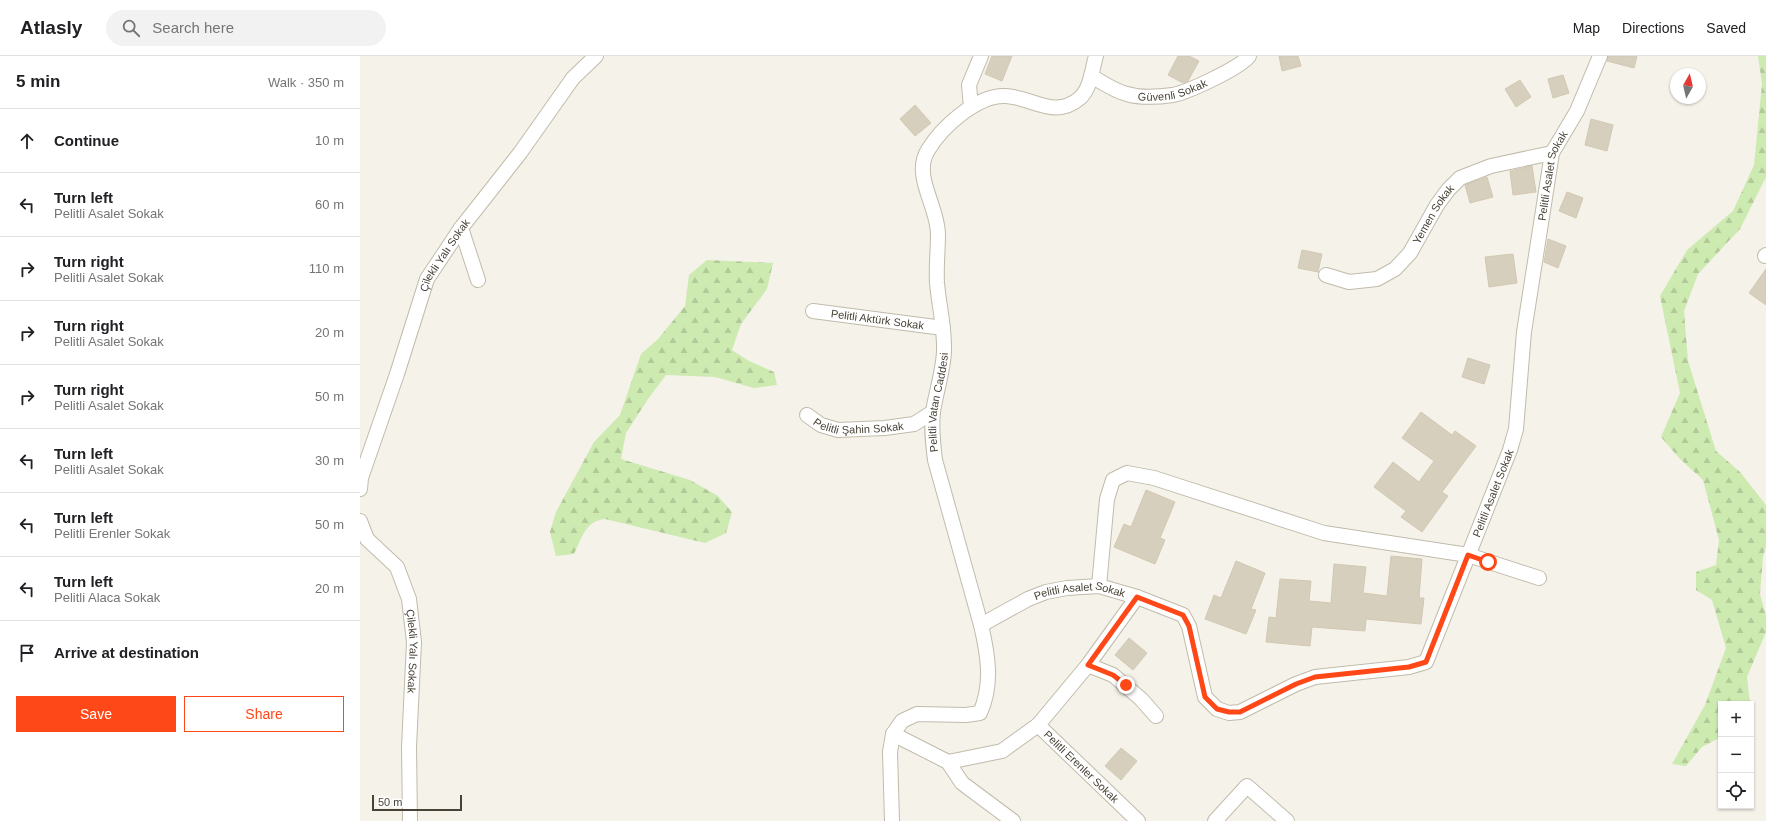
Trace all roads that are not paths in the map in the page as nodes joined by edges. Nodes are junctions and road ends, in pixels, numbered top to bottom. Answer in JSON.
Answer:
{"nodes":[{"id":1,"x":596,"y":56,"type":"edge"},
{"id":2,"x":981,"y":56,"type":"edge"},
{"id":3,"x":1096,"y":56,"type":"edge"},
{"id":4,"x":1249,"y":56,"type":"edge"},
{"id":5,"x":1600,"y":56,"type":"edge"},
{"id":6,"x":1091,"y":76,"type":"junction"},
{"id":7,"x":971,"y":107,"type":"junction"},
{"id":8,"x":1552,"y":153,"type":"junction"},
{"id":9,"x":461,"y":228,"type":"junction"},
{"id":10,"x":1326,"y":274,"type":"dead end"},
{"id":11,"x":478,"y":280,"type":"dead end"},
{"id":12,"x":813,"y":311,"type":"dead end"},
{"id":13,"x":943,"y":328,"type":"junction"},
{"id":14,"x":933,"y":412,"type":"junction"},
{"id":15,"x":807,"y":415,"type":"dead end"},
{"id":16,"x":360,"y":489,"type":"edge"},
{"id":17,"x":360,"y":521,"type":"edge"},
{"id":18,"x":1468,"y":555,"type":"junction"},
{"id":19,"x":1539,"y":578,"type":"dead end"},
{"id":20,"x":1099,"y":586,"type":"junction"},
{"id":21,"x":1137,"y":597,"type":"junction"},
{"id":22,"x":981,"y":625,"type":"junction"},
{"id":23,"x":1088,"y":665,"type":"junction"},
{"id":24,"x":1156,"y":716,"type":"dead end"},
{"id":25,"x":1038,"y":725,"type":"junction"},
{"id":26,"x":894,"y":734,"type":"junction"},
{"id":27,"x":948,"y":762,"type":"junction"},
{"id":28,"x":410,"y":821,"type":"edge"},
{"id":29,"x":892,"y":821,"type":"edge"},
{"id":30,"x":1012,"y":821,"type":"edge"},
{"id":31,"x":1138,"y":821,"type":"edge"},
{"id":32,"x":1215,"y":821,"type":"edge"},
{"id":33,"x":1287,"y":821,"type":"edge"}],
"edges":[{"from":1,"to":9,"type":"street","name":"Çilekli Yalı Sokak"},
{"from":2,"to":7,"type":"street"},
{"from":3,"to":6,"type":"street","name":"Pelitli Vatan Caddesi"},
{"from":4,"to":6,"type":"street","name":"Güvenli Sokak"},
{"from":5,"to":8,"type":"street","name":"Pelitli Asalet Sokak"},
{"from":6,"to":7,"type":"street","name":"Pelitli Vatan Caddesi"},
{"from":7,"to":13,"type":"street","name":"Pelitli Vatan Caddesi"},
{"from":8,"to":10,"type":"street","name":"Yemen Sokak"},
{"from":8,"to":18,"type":"street","name":"Pelitli Asalet Sokak"},
{"from":9,"to":11,"type":"street"},
{"from":9,"to":16,"type":"street","name":"Çilekli Yalı Sokak"},
{"from":12,"to":13,"type":"street","name":"Pelitli Aktürk Sokak"},
{"from":13,"to":14,"type":"street","name":"Pelitli Vatan Caddesi"},
{"from":14,"to":15,"type":"street","name":"Pelitli Şahin Sokak"},
{"from":14,"to":22,"type":"street","name":"Pelitli Vatan Caddesi"},
{"from":17,"to":28,"type":"street","name":"Çilekli Yalı Sokak"},
{"from":18,"to":19,"type":"street"},
{"from":18,"to":20,"type":"street"},
{"from":18,"to":21,"type":"street","name":"Pelitli Asalet Sokak"},
{"from":20,"to":21,"type":"street","name":"Pelitli Asalet Sokak"},
{"from":20,"to":22,"type":"street","name":"Pelitli Asalet Sokak"},
{"from":21,"to":23,"type":"street","name":"Pelitli Erenler Sokak"},
{"from":22,"to":26,"type":"street","name":"Pelitli Vatan Caddesi"},
{"from":23,"to":24,"type":"street"},
{"from":23,"to":25,"type":"street","name":"Pelitli Erenler Sokak"},
{"from":25,"to":27,"type":"street"},
{"from":25,"to":31,"type":"street","name":"Pelitli Erenler Sokak"},
{"from":26,"to":27,"type":"street"},
{"from":26,"to":29,"type":"street","name":"Pelitli Vatan Caddesi"},
{"from":27,"to":30,"type":"street"},
{"from":32,"to":33,"type":"street"}]}
